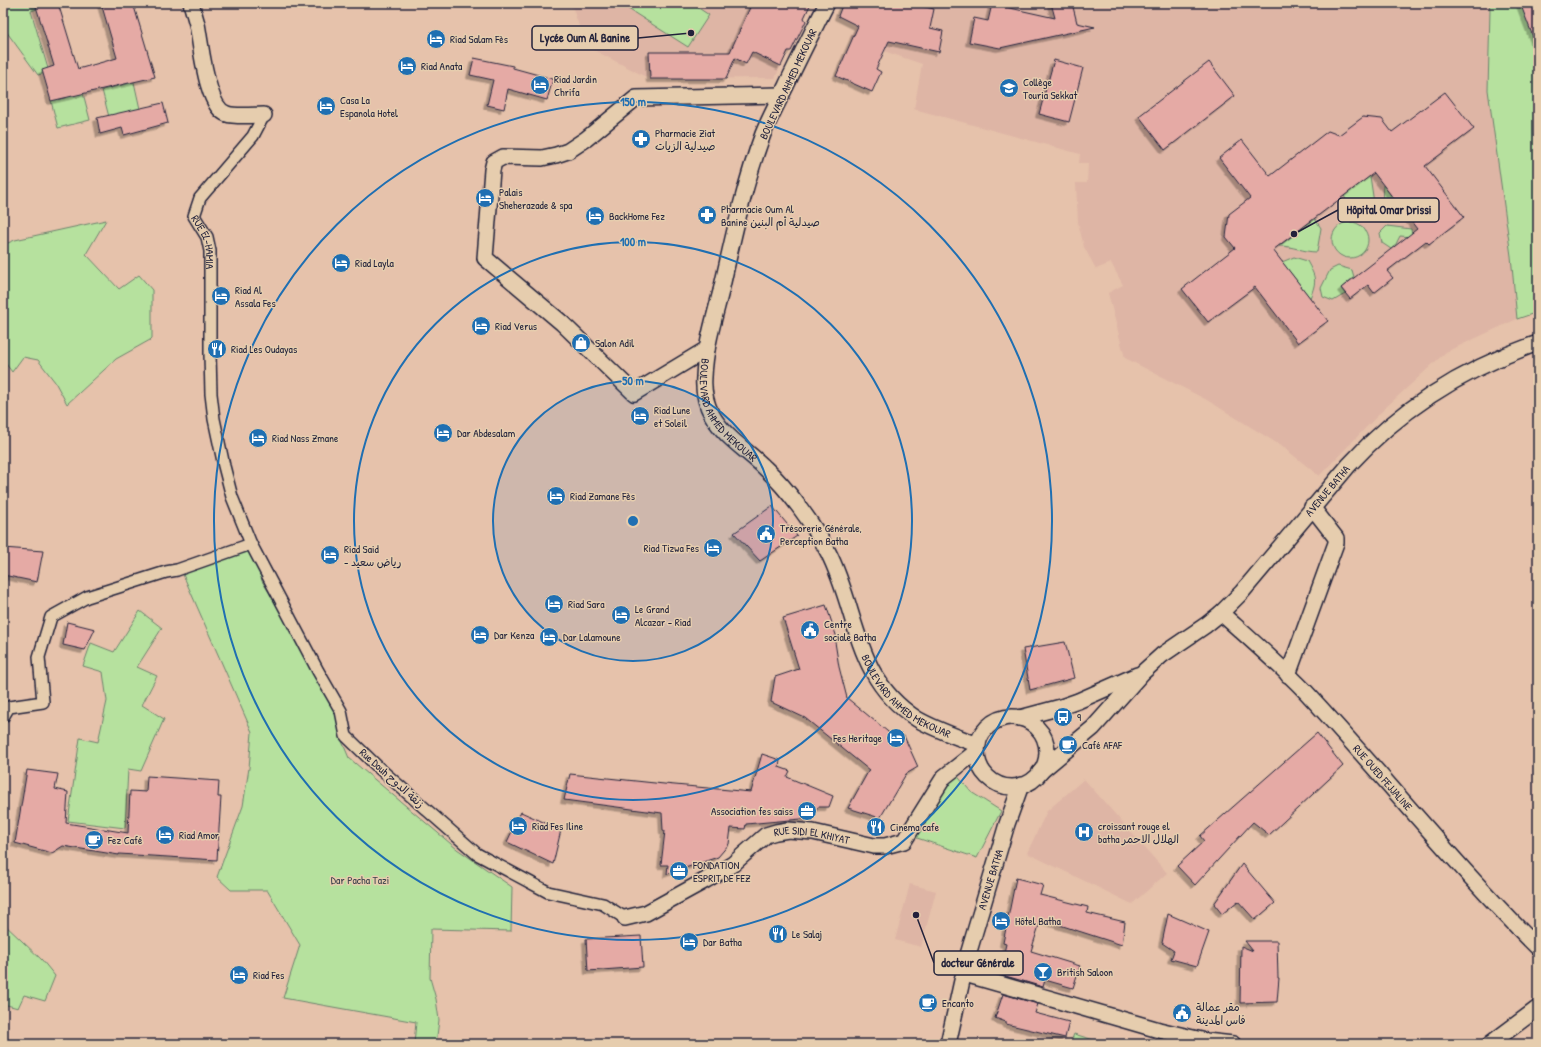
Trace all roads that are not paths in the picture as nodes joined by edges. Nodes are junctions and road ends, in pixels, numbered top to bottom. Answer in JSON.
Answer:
{"nodes":[{"id":1,"x":191,"y":3,"type":"edge"},
{"id":2,"x":826,"y":3,"type":"edge"},
{"id":3,"x":781,"y":95,"type":"junction"},
{"id":4,"x":264,"y":115,"type":"joint"},
{"id":5,"x":1538,"y":343,"type":"edge"},
{"id":6,"x":707,"y":350,"type":"junction"},
{"id":7,"x":1312,"y":507,"type":"junction"},
{"id":8,"x":251,"y":544,"type":"junction"},
{"id":9,"x":1221,"y":613,"type":"junction"},
{"id":10,"x":1142,"y":673,"type":"junction"},
{"id":11,"x":1288,"y":675,"type":"junction"},
{"id":12,"x":3,"y":717,"type":"edge"},
{"id":13,"x":1020,"y":718,"type":"junction"},
{"id":14,"x":978,"y":748,"type":"junction"},
{"id":15,"x":1040,"y":772,"type":"junction"},
{"id":16,"x":1021,"y":786,"type":"junction"},
{"id":17,"x":625,"y":918,"type":"joint"},
{"id":18,"x":1538,"y":948,"type":"edge"},
{"id":19,"x":965,"y":974,"type":"junction"},
{"id":20,"x":1538,"y":1008,"type":"edge"},
{"id":21,"x":948,"y":1044,"type":"edge"},
{"id":22,"x":1233,"y":1044,"type":"edge"},
{"id":23,"x":1490,"y":1044,"type":"edge"}],
"edges":[{"from":1,"to":4,"type":"street","name":"RUE EL-HAMIA"},
{"from":2,"to":3,"type":"street","name":"BOULEVARD AHMED MEKOUAR"},
{"from":3,"to":6,"type":"street","name":"BOULEVARD AHMED MEKOUAR"},
{"from":3,"to":6,"type":"street"},
{"from":4,"to":8,"type":"street","name":"RUE EL-HAMIA"},
{"from":5,"to":7,"type":"street","name":"AVENUE BATHA"},
{"from":6,"to":14,"type":"street","name":"BOULEVARD AHMED MEKOUAR"},
{"from":7,"to":9,"type":"street","name":"AVENUE BATHA"},
{"from":7,"to":11,"type":"street"},
{"from":8,"to":12,"type":"street"},
{"from":8,"to":17,"type":"street","name":"Rue Douh زنقة الدوح"},
{"from":9,"to":10,"type":"street","name":"AVENUE BATHA"},
{"from":9,"to":11,"type":"street","name":"RUE OUED FEJJALINE"},
{"from":10,"to":13,"type":"street","name":"AVENUE BATHA"},
{"from":10,"to":15,"type":"street","name":"AVENUE BATHA"},
{"from":11,"to":18,"type":"street","name":"RUE OUED FEJJALINE"},
{"from":13,"to":14,"type":"street"},
{"from":13,"to":15,"type":"street"},
{"from":14,"to":16,"type":"street"},
{"from":14,"to":17,"type":"street","name":"RUE SIDI EL KHIYAT"},
{"from":15,"to":16,"type":"street"},
{"from":16,"to":19,"type":"street","name":"AVENUE BATHA"},
{"from":19,"to":21,"type":"street","name":"AVENUE BATHA"},
{"from":19,"to":22,"type":"street"},
{"from":20,"to":23,"type":"street"}]}
